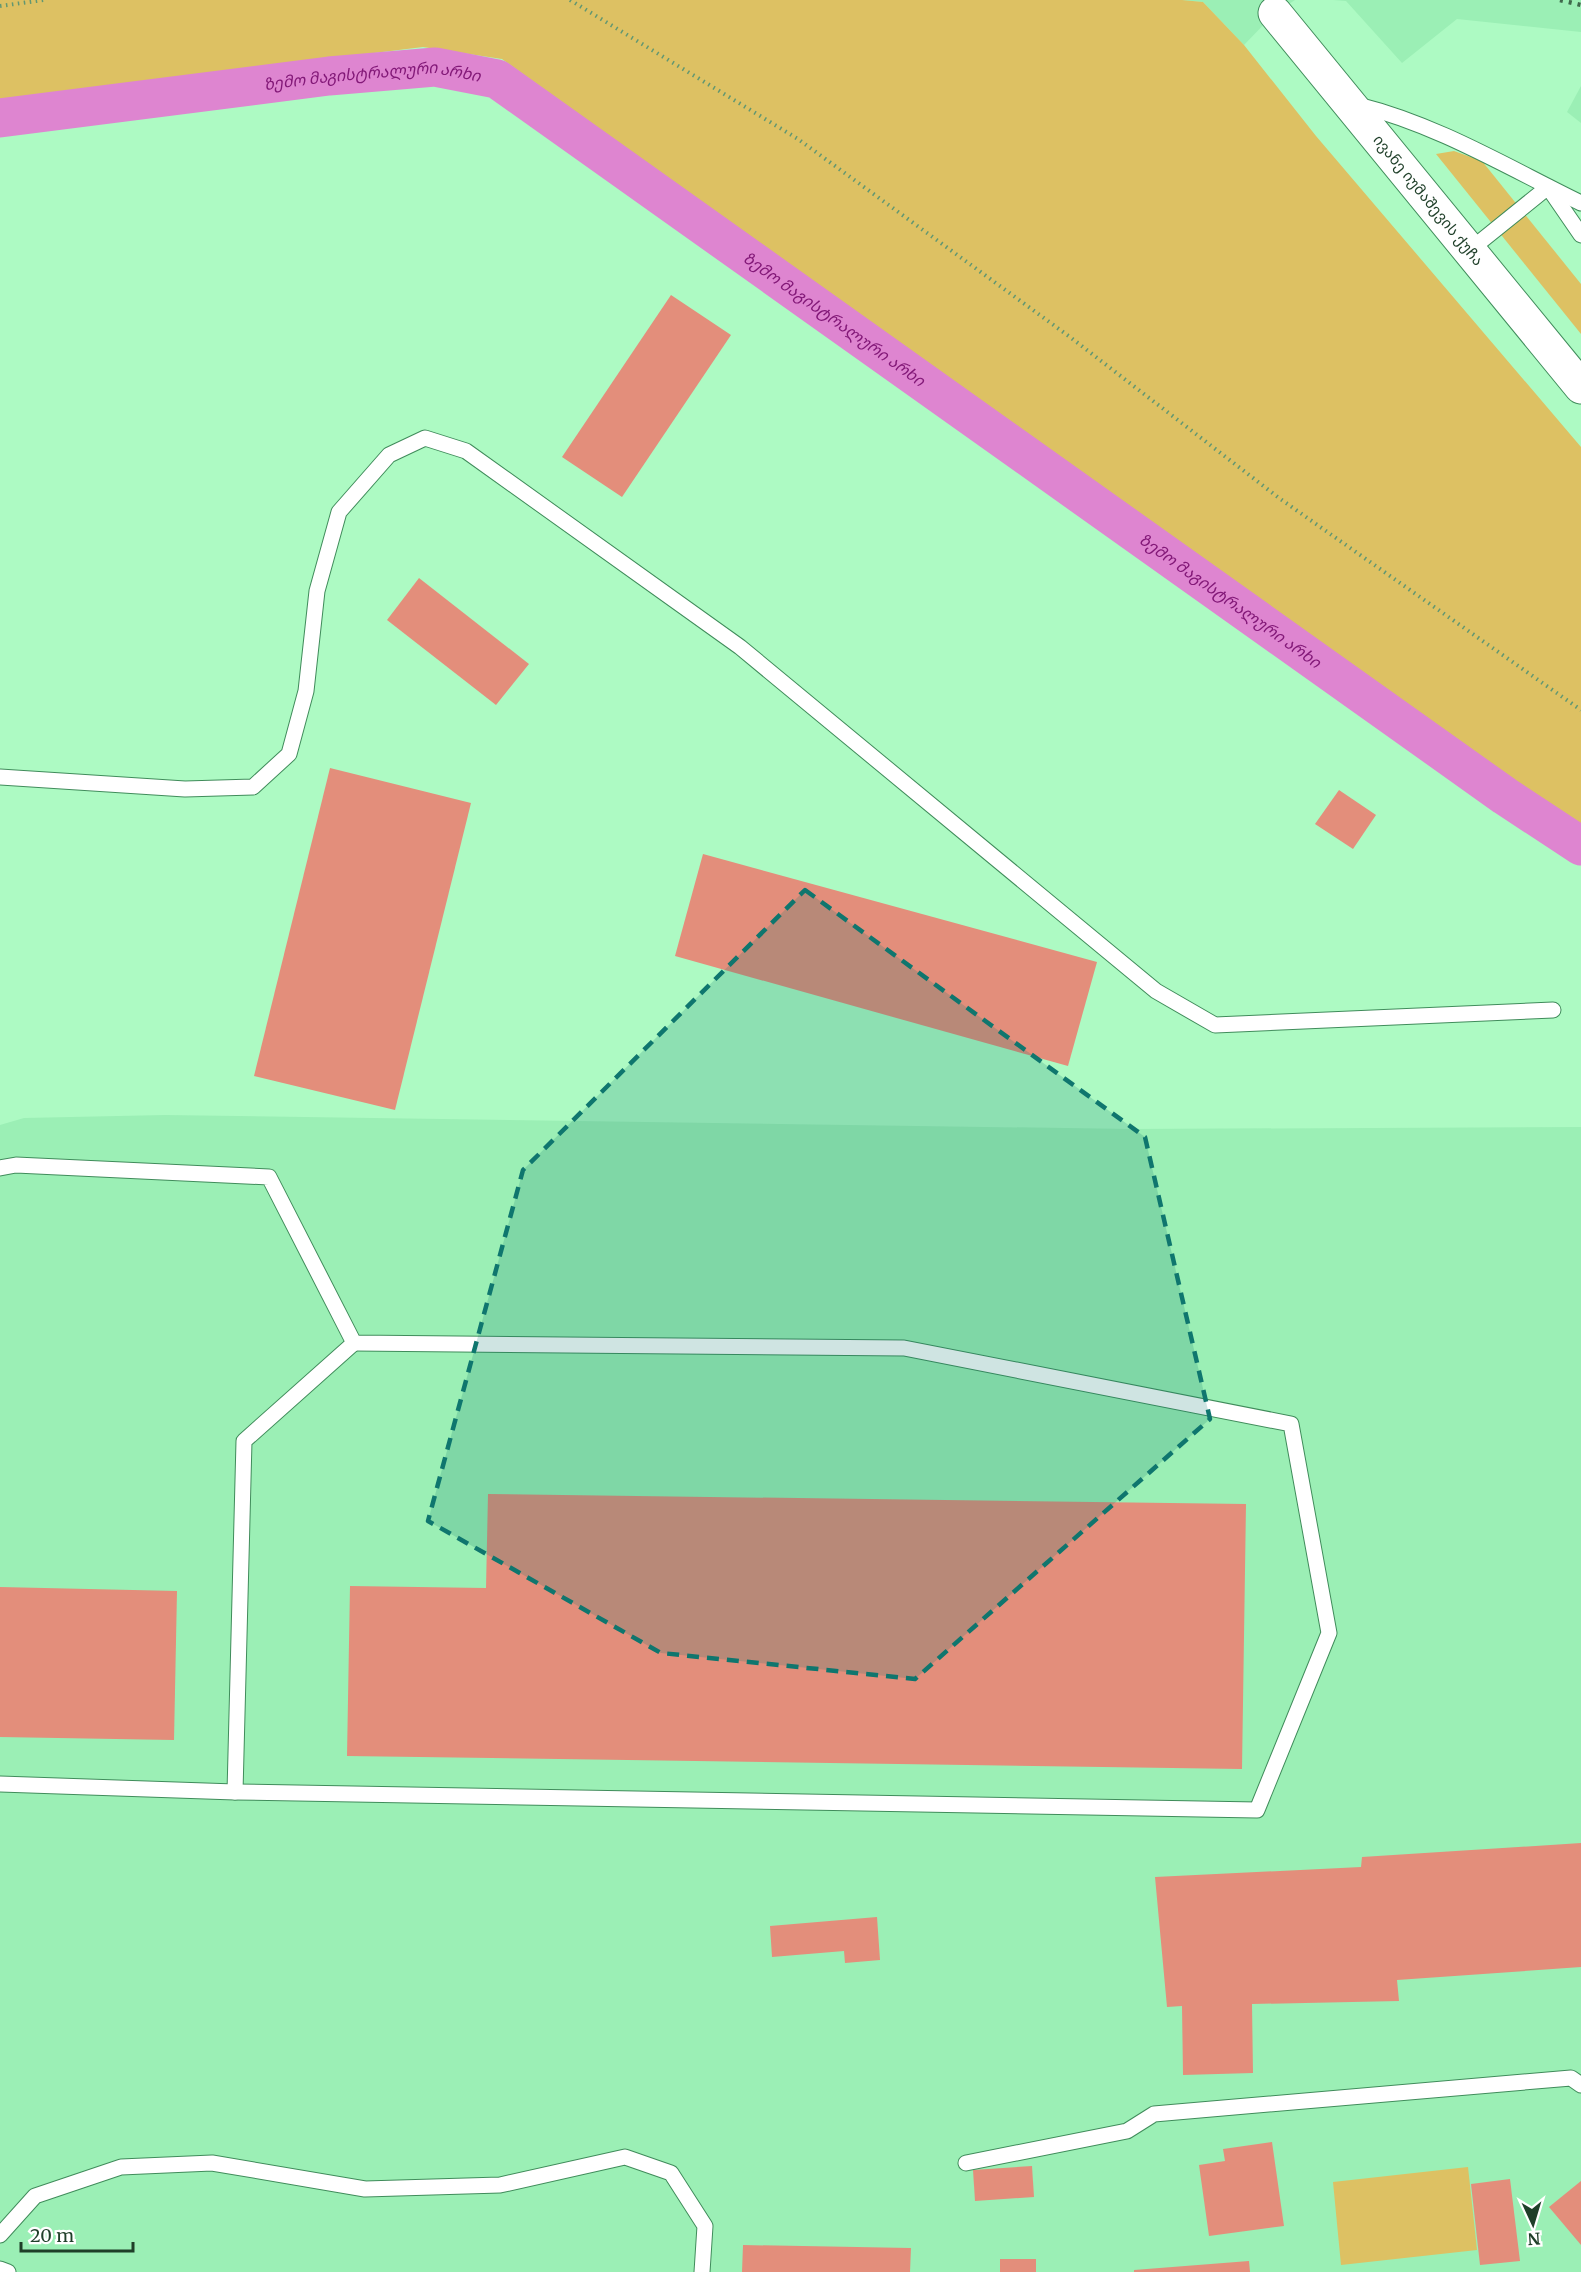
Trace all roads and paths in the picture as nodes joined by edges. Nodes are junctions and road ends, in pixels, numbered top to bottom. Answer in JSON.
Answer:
{"nodes":[{"id":1,"x":44,"y":0,"type":"edge"},
{"id":2,"x":570,"y":0,"type":"edge"},
{"id":3,"x":0,"y":6,"type":"edge"},
{"id":4,"x":1275,"y":13,"type":"dead end"},
{"id":5,"x":1349,"y":103,"type":"junction"},
{"id":6,"x":1548,"y":187,"type":"junction"},
{"id":7,"x":1581,"y":203,"type":"edge"},
{"id":8,"x":1581,"y":235,"type":"edge"},
{"id":9,"x":1470,"y":250,"type":"junction"},
{"id":10,"x":1581,"y":387,"type":"edge"},
{"id":11,"x":1581,"y":710,"type":"edge"},
{"id":12,"x":0,"y":777,"type":"edge"},
{"id":13,"x":1553,"y":1010,"type":"dead end"},
{"id":14,"x":0,"y":1168,"type":"edge"},
{"id":15,"x":354,"y":1343,"type":"junction"},
{"id":16,"x":0,"y":1784,"type":"edge"},
{"id":17,"x":235,"y":1792,"type":"junction"},
{"id":18,"x":1581,"y":2085,"type":"edge"},
{"id":19,"x":966,"y":2163,"type":"dead end"},
{"id":20,"x":0,"y":2235,"type":"edge"},
{"id":21,"x":0,"y":2269,"type":"edge"},
{"id":22,"x":8,"y":2272,"type":"edge"},
{"id":23,"x":702,"y":2272,"type":"edge"}],
"edges":[{"from":1,"to":3,"type":"path"},
{"from":2,"to":11,"type":"path"},
{"from":4,"to":5,"type":"street","name":"ივანე იუმაშევის ქუჩა"},
{"from":5,"to":6,"type":"lane"},
{"from":5,"to":9,"type":"street","name":"ივანე იუმაშევის ქუჩა"},
{"from":6,"to":7,"type":"lane"},
{"from":6,"to":8,"type":"lane"},
{"from":6,"to":9,"type":"lane"},
{"from":9,"to":10,"type":"street","name":"ივანე იუმაშევის ქუჩა"},
{"from":12,"to":13,"type":"lane"},
{"from":14,"to":15,"type":"lane"},
{"from":15,"to":17,"type":"lane"},
{"from":15,"to":17,"type":"lane"},
{"from":16,"to":17,"type":"lane"},
{"from":18,"to":19,"type":"lane"},
{"from":20,"to":23,"type":"lane"},
{"from":21,"to":22,"type":"lane"}]}
